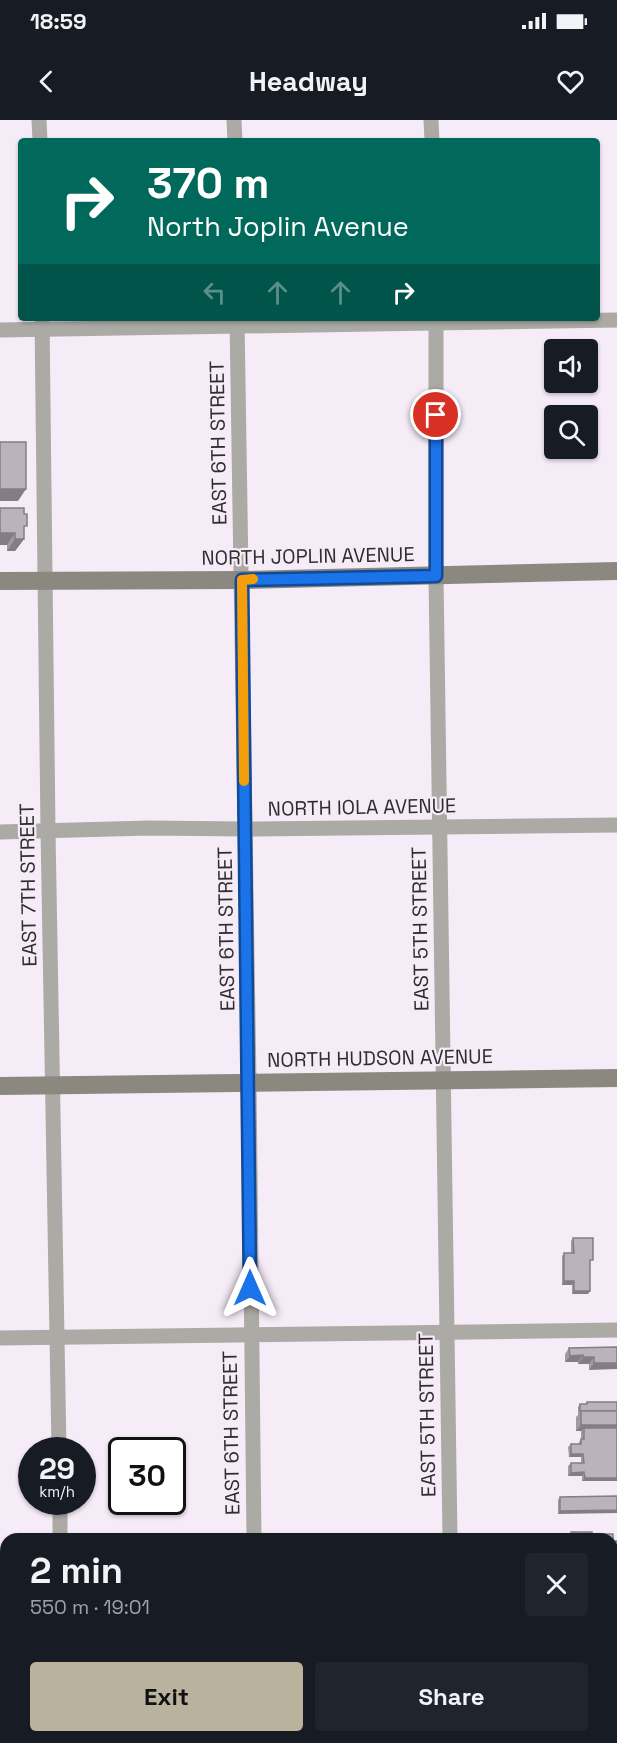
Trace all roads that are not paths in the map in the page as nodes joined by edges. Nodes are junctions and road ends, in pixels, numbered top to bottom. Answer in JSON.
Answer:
{"nodes":[{"id":1,"x":39,"y":120,"type":"edge"},
{"id":2,"x":234,"y":120,"type":"edge"},
{"id":3,"x":431,"y":120,"type":"edge"},
{"id":4,"x":40,"y":138,"type":"edge"},
{"id":5,"x":235,"y":138,"type":"edge"},
{"id":6,"x":432,"y":138,"type":"edge"},
{"id":7,"x":600,"y":320,"type":"edge"},
{"id":8,"x":617,"y":320,"type":"edge"},
{"id":9,"x":436,"y":321,"type":"edge"},
{"id":10,"x":237,"y":322,"type":"edge"},
{"id":11,"x":43,"y":323,"type":"edge"},
{"id":12,"x":0,"y":330,"type":"edge"},
{"id":13,"x":617,"y":571,"type":"edge"},
{"id":14,"x":436,"y":576,"type":"junction"},
{"id":15,"x":46,"y":580,"type":"junction"},
{"id":16,"x":242,"y":580,"type":"junction"},
{"id":17,"x":0,"y":581,"type":"edge"},
{"id":18,"x":617,"y":825,"type":"edge"},
{"id":19,"x":440,"y":826,"type":"junction"},
{"id":20,"x":245,"y":829,"type":"junction"},
{"id":21,"x":48,"y":831,"type":"junction"},
{"id":22,"x":0,"y":832,"type":"edge"},
{"id":23,"x":617,"y":1077,"type":"edge"},
{"id":24,"x":443,"y":1080,"type":"junction"},
{"id":25,"x":249,"y":1082,"type":"junction"},
{"id":26,"x":52,"y":1085,"type":"junction"},
{"id":27,"x":0,"y":1086,"type":"edge"},
{"id":28,"x":617,"y":1330,"type":"edge"},
{"id":29,"x":447,"y":1332,"type":"junction"},
{"id":30,"x":251,"y":1334,"type":"junction"},
{"id":31,"x":57,"y":1337,"type":"junction"},
{"id":32,"x":0,"y":1338,"type":"edge"},
{"id":33,"x":59,"y":1437,"type":"edge"},
{"id":34,"x":60,"y":1515,"type":"edge"},
{"id":35,"x":60,"y":1533,"type":"edge"},
{"id":36,"x":254,"y":1533,"type":"edge"},
{"id":37,"x":450,"y":1533,"type":"edge"}],
"edges":[{"from":1,"to":4,"type":"street"},
{"from":2,"to":5,"type":"street"},
{"from":3,"to":6,"type":"street"},
{"from":7,"to":8,"type":"street"},
{"from":9,"to":10,"type":"street"},
{"from":9,"to":14,"type":"street","name":"EAST 5TH STREET"},
{"from":10,"to":11,"type":"street"},
{"from":10,"to":16,"type":"street","name":"EAST 6TH STREET"},
{"from":11,"to":12,"type":"street"},
{"from":11,"to":15,"type":"street","name":"EAST 7TH STREET"},
{"from":13,"to":14,"type":"street","name":"NORTH JOPLIN AVENUE"},
{"from":14,"to":16,"type":"street","name":"NORTH JOPLIN AVENUE"},
{"from":14,"to":19,"type":"street","name":"EAST 5TH STREET"},
{"from":15,"to":16,"type":"street","name":"NORTH JOPLIN AVENUE"},
{"from":15,"to":17,"type":"street","name":"NORTH JOPLIN AVENUE"},
{"from":15,"to":21,"type":"street","name":"EAST 7TH STREET"},
{"from":16,"to":20,"type":"street","name":"EAST 6TH STREET"},
{"from":18,"to":19,"type":"street","name":"NORTH IOLA AVENUE"},
{"from":19,"to":20,"type":"street","name":"NORTH IOLA AVENUE"},
{"from":19,"to":24,"type":"street","name":"EAST 5TH STREET"},
{"from":20,"to":21,"type":"street","name":"NORTH IOLA AVENUE"},
{"from":20,"to":25,"type":"street","name":"EAST 6TH STREET"},
{"from":21,"to":22,"type":"street","name":"NORTH IOLA AVENUE"},
{"from":21,"to":26,"type":"street","name":"EAST 7TH STREET"},
{"from":23,"to":24,"type":"street","name":"NORTH HUDSON AVENUE"},
{"from":24,"to":25,"type":"street","name":"NORTH HUDSON AVENUE"},
{"from":24,"to":29,"type":"street","name":"EAST 5TH STREET"},
{"from":25,"to":26,"type":"street","name":"NORTH HUDSON AVENUE"},
{"from":25,"to":30,"type":"street","name":"EAST 6TH STREET"},
{"from":26,"to":27,"type":"street","name":"NORTH HUDSON AVENUE"},
{"from":26,"to":31,"type":"street","name":"EAST 7TH STREET"},
{"from":28,"to":29,"type":"street"},
{"from":29,"to":30,"type":"street"},
{"from":29,"to":37,"type":"street","name":"EAST 5TH STREET"},
{"from":30,"to":31,"type":"street"},
{"from":30,"to":36,"type":"street","name":"EAST 6TH STREET"},
{"from":31,"to":32,"type":"street"},
{"from":31,"to":33,"type":"street","name":"EAST 7TH STREET"},
{"from":34,"to":35,"type":"street"}]}
